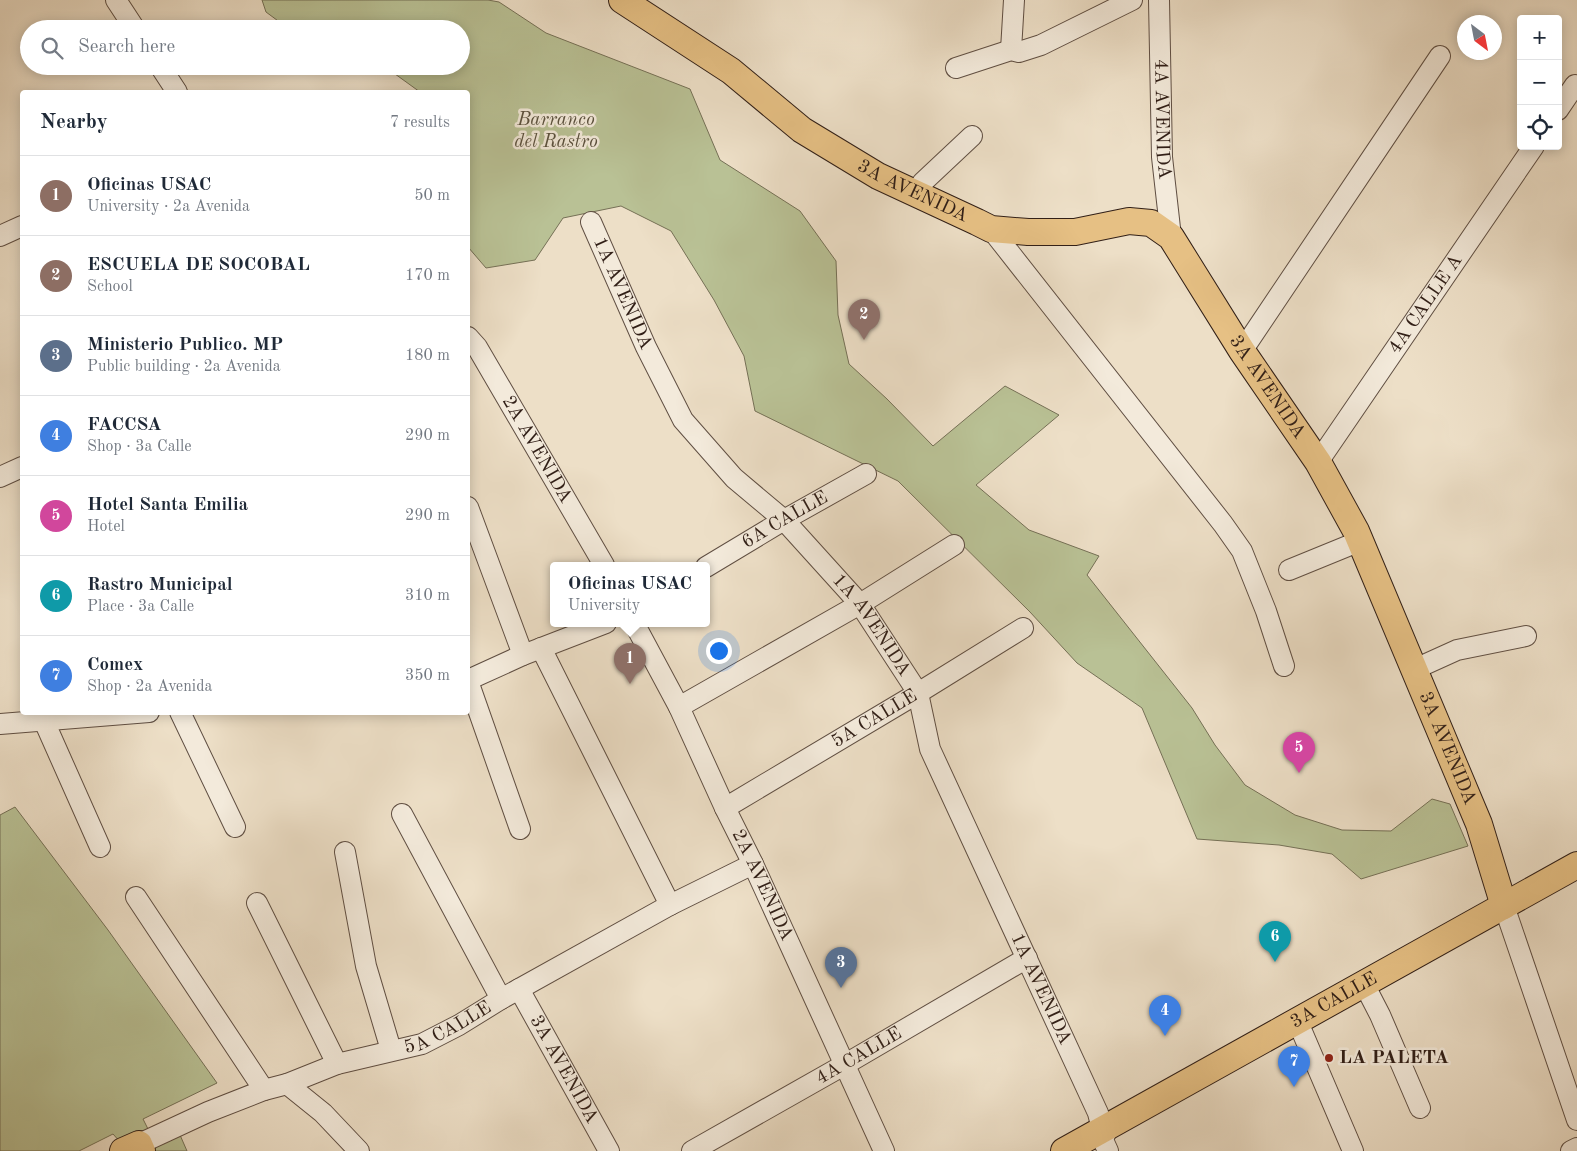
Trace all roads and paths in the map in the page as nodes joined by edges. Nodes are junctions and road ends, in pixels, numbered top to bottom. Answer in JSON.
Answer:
{"nodes":[{"id":1,"x":116,"y":0,"type":"edge"},
{"id":2,"x":622,"y":0,"type":"edge"},
{"id":3,"x":1014,"y":0,"type":"edge"},
{"id":4,"x":1132,"y":0,"type":"edge"},
{"id":5,"x":1159,"y":0,"type":"edge"},
{"id":6,"x":129,"y":20,"type":"edge"},
{"id":7,"x":1011,"y":50,"type":"junction"},
{"id":8,"x":1440,"y":56,"type":"dead end"},
{"id":9,"x":956,"y":68,"type":"dead end"},
{"id":10,"x":166,"y":75,"type":"edge"},
{"id":11,"x":1575,"y":86,"type":"dead end"},
{"id":12,"x":176,"y":90,"type":"edge"},
{"id":13,"x":1562,"y":105,"type":"edge"},
{"id":14,"x":972,"y":136,"type":"dead end"},
{"id":15,"x":1531,"y":150,"type":"edge"},
{"id":16,"x":915,"y":193,"type":"junction"},
{"id":17,"x":591,"y":222,"type":"dead end"},
{"id":18,"x":20,"y":227,"type":"edge"},
{"id":19,"x":991,"y":229,"type":"junction"},
{"id":20,"x":0,"y":236,"type":"edge"},
{"id":21,"x":1171,"y":237,"type":"junction"},
{"id":22,"x":470,"y":339,"type":"edge"},
{"id":23,"x":1242,"y":351,"type":"junction"},
{"id":24,"x":1318,"y":462,"type":"junction"},
{"id":25,"x":20,"y":468,"type":"edge"},
{"id":26,"x":866,"y":474,"type":"dead end"},
{"id":27,"x":0,"y":477,"type":"edge"},
{"id":28,"x":470,"y":512,"type":"edge"},
{"id":29,"x":784,"y":520,"type":"junction"},
{"id":30,"x":1360,"y":541,"type":"junction"},
{"id":31,"x":954,"y":545,"type":"dead end"},
{"id":32,"x":602,"y":562,"type":"edge"},
{"id":33,"x":710,"y":565,"type":"edge"},
{"id":34,"x":1289,"y":570,"type":"dead end"},
{"id":35,"x":860,"y":604,"type":"junction"},
{"id":36,"x":596,"y":627,"type":"edge"},
{"id":37,"x":636,"y":627,"type":"edge"},
{"id":38,"x":1023,"y":628,"type":"dead end"},
{"id":39,"x":1526,"y":636,"type":"dead end"},
{"id":40,"x":532,"y":652,"type":"junction"},
{"id":41,"x":1284,"y":666,"type":"dead end"},
{"id":42,"x":1415,"y":670,"type":"junction"},
{"id":43,"x":470,"y":679,"type":"edge"},
{"id":44,"x":470,"y":686,"type":"edge"},
{"id":45,"x":918,"y":693,"type":"junction"},
{"id":46,"x":679,"y":707,"type":"junction"},
{"id":47,"x":114,"y":715,"type":"edge"},
{"id":48,"x":181,"y":715,"type":"edge"},
{"id":49,"x":44,"y":721,"type":"junction"},
{"id":50,"x":0,"y":724,"type":"edge"},
{"id":51,"x":725,"y":808,"type":"junction"},
{"id":52,"x":402,"y":814,"type":"dead end"},
{"id":53,"x":234,"y":828,"type":"dead end"},
{"id":54,"x":520,"y":829,"type":"dead end"},
{"id":55,"x":100,"y":848,"type":"dead end"},
{"id":56,"x":345,"y":852,"type":"dead end"},
{"id":57,"x":753,"y":864,"type":"junction"},
{"id":58,"x":1577,"y":865,"type":"edge"},
{"id":59,"x":136,"y":897,"type":"dead end"},
{"id":60,"x":257,"y":902,"type":"dead end"},
{"id":61,"x":670,"y":905,"type":"junction"},
{"id":62,"x":1504,"y":906,"type":"junction"},
{"id":63,"x":1027,"y":958,"type":"junction"},
{"id":64,"x":1364,"y":984,"type":"junction"},
{"id":65,"x":519,"y":990,"type":"junction"},
{"id":66,"x":501,"y":999,"type":"junction"},
{"id":67,"x":1297,"y":1020,"type":"junction"},
{"id":68,"x":391,"y":1050,"type":"junction"},
{"id":69,"x":338,"y":1064,"type":"junction"},
{"id":70,"x":844,"y":1065,"type":"junction"},
{"id":71,"x":288,"y":1084,"type":"junction"},
{"id":72,"x":264,"y":1090,"type":"junction"},
{"id":73,"x":1420,"y":1108,"type":"dead end"},
{"id":74,"x":1577,"y":1120,"type":"edge"},
{"id":75,"x":1096,"y":1139,"type":"edge"},
{"id":76,"x":1577,"y":1148,"type":"edge"},
{"id":77,"x":135,"y":1149,"type":"edge"},
{"id":78,"x":359,"y":1151,"type":"edge"},
{"id":79,"x":609,"y":1151,"type":"edge"},
{"id":80,"x":692,"y":1151,"type":"edge"},
{"id":81,"x":884,"y":1151,"type":"edge"},
{"id":82,"x":1353,"y":1151,"type":"edge"},
{"id":83,"x":1571,"y":1151,"type":"edge"}],
"edges":[{"from":1,"to":6,"type":"street"},
{"from":2,"to":16,"type":"main road","name":"3A AVENIDA"},
{"from":3,"to":7,"type":"street"},
{"from":4,"to":7,"type":"street"},
{"from":5,"to":21,"type":"street","name":"4A AVENIDA"},
{"from":7,"to":9,"type":"street"},
{"from":8,"to":23,"type":"street"},
{"from":10,"to":12,"type":"street"},
{"from":11,"to":13,"type":"street"},
{"from":14,"to":16,"type":"street"},
{"from":15,"to":24,"type":"street","name":"4A CALLE A"},
{"from":16,"to":19,"type":"main road","name":"3A AVENIDA"},
{"from":17,"to":29,"type":"street","name":"1A AVENIDA"},
{"from":18,"to":20,"type":"street"},
{"from":19,"to":21,"type":"main road","name":"3A AVENIDA"},
{"from":19,"to":41,"type":"street"},
{"from":21,"to":23,"type":"main road","name":"3A AVENIDA"},
{"from":22,"to":32,"type":"street","name":"2A AVENIDA"},
{"from":23,"to":24,"type":"main road","name":"3A AVENIDA"},
{"from":24,"to":30,"type":"main road","name":"3A AVENIDA"},
{"from":25,"to":27,"type":"street"},
{"from":26,"to":29,"type":"street","name":"6A CALLE"},
{"from":28,"to":40,"type":"street"},
{"from":29,"to":33,"type":"street","name":"6A CALLE"},
{"from":29,"to":35,"type":"street","name":"1A AVENIDA"},
{"from":30,"to":34,"type":"street"},
{"from":30,"to":42,"type":"main road","name":"3A AVENIDA"},
{"from":31,"to":35,"type":"street"},
{"from":35,"to":45,"type":"street","name":"1A AVENIDA"},
{"from":35,"to":46,"type":"street"},
{"from":36,"to":40,"type":"street"},
{"from":37,"to":46,"type":"street","name":"2A AVENIDA"},
{"from":38,"to":45,"type":"street","name":"5A CALLE"},
{"from":39,"to":42,"type":"street"},
{"from":40,"to":43,"type":"street"},
{"from":40,"to":61,"type":"street"},
{"from":42,"to":62,"type":"main road","name":"3A AVENIDA"},
{"from":44,"to":54,"type":"street"},
{"from":45,"to":51,"type":"street","name":"5A CALLE"},
{"from":45,"to":63,"type":"street","name":"1A AVENIDA"},
{"from":46,"to":51,"type":"street","name":"2A AVENIDA"},
{"from":47,"to":49,"type":"street"},
{"from":48,"to":53,"type":"street"},
{"from":49,"to":50,"type":"street"},
{"from":49,"to":55,"type":"street"},
{"from":51,"to":57,"type":"street","name":"2A AVENIDA"},
{"from":52,"to":66,"type":"street"},
{"from":56,"to":68,"type":"street"},
{"from":57,"to":61,"type":"street","name":"5A CALLE"},
{"from":57,"to":70,"type":"street","name":"2A AVENIDA"},
{"from":58,"to":62,"type":"main road","name":"3A CALLE"},
{"from":59,"to":72,"type":"street"},
{"from":60,"to":69,"type":"street"},
{"from":61,"to":65,"type":"street","name":"5A CALLE"},
{"from":62,"to":64,"type":"main road","name":"3A CALLE"},
{"from":62,"to":74,"type":"street","name":"3A AVENIDA"},
{"from":63,"to":70,"type":"street","name":"4A CALLE"},
{"from":63,"to":75,"type":"street","name":"1A AVENIDA"},
{"from":64,"to":67,"type":"main road","name":"3A CALLE"},
{"from":64,"to":73,"type":"street"},
{"from":65,"to":66,"type":"street","name":"5A CALLE"},
{"from":65,"to":79,"type":"street","name":"3A AVENIDA"},
{"from":66,"to":68,"type":"street","name":"5A CALLE"},
{"from":67,"to":75,"type":"main road","name":"3A CALLE"},
{"from":67,"to":82,"type":"street"},
{"from":68,"to":69,"type":"street","name":"5A CALLE"},
{"from":69,"to":71,"type":"street","name":"5A CALLE"},
{"from":70,"to":80,"type":"street","name":"4A CALLE"},
{"from":70,"to":81,"type":"street","name":"2A AVENIDA"},
{"from":71,"to":72,"type":"street","name":"5A CALLE"},
{"from":71,"to":78,"type":"street"},
{"from":72,"to":77,"type":"street","name":"5A CALLE"},
{"from":76,"to":83,"type":"street"}]}
